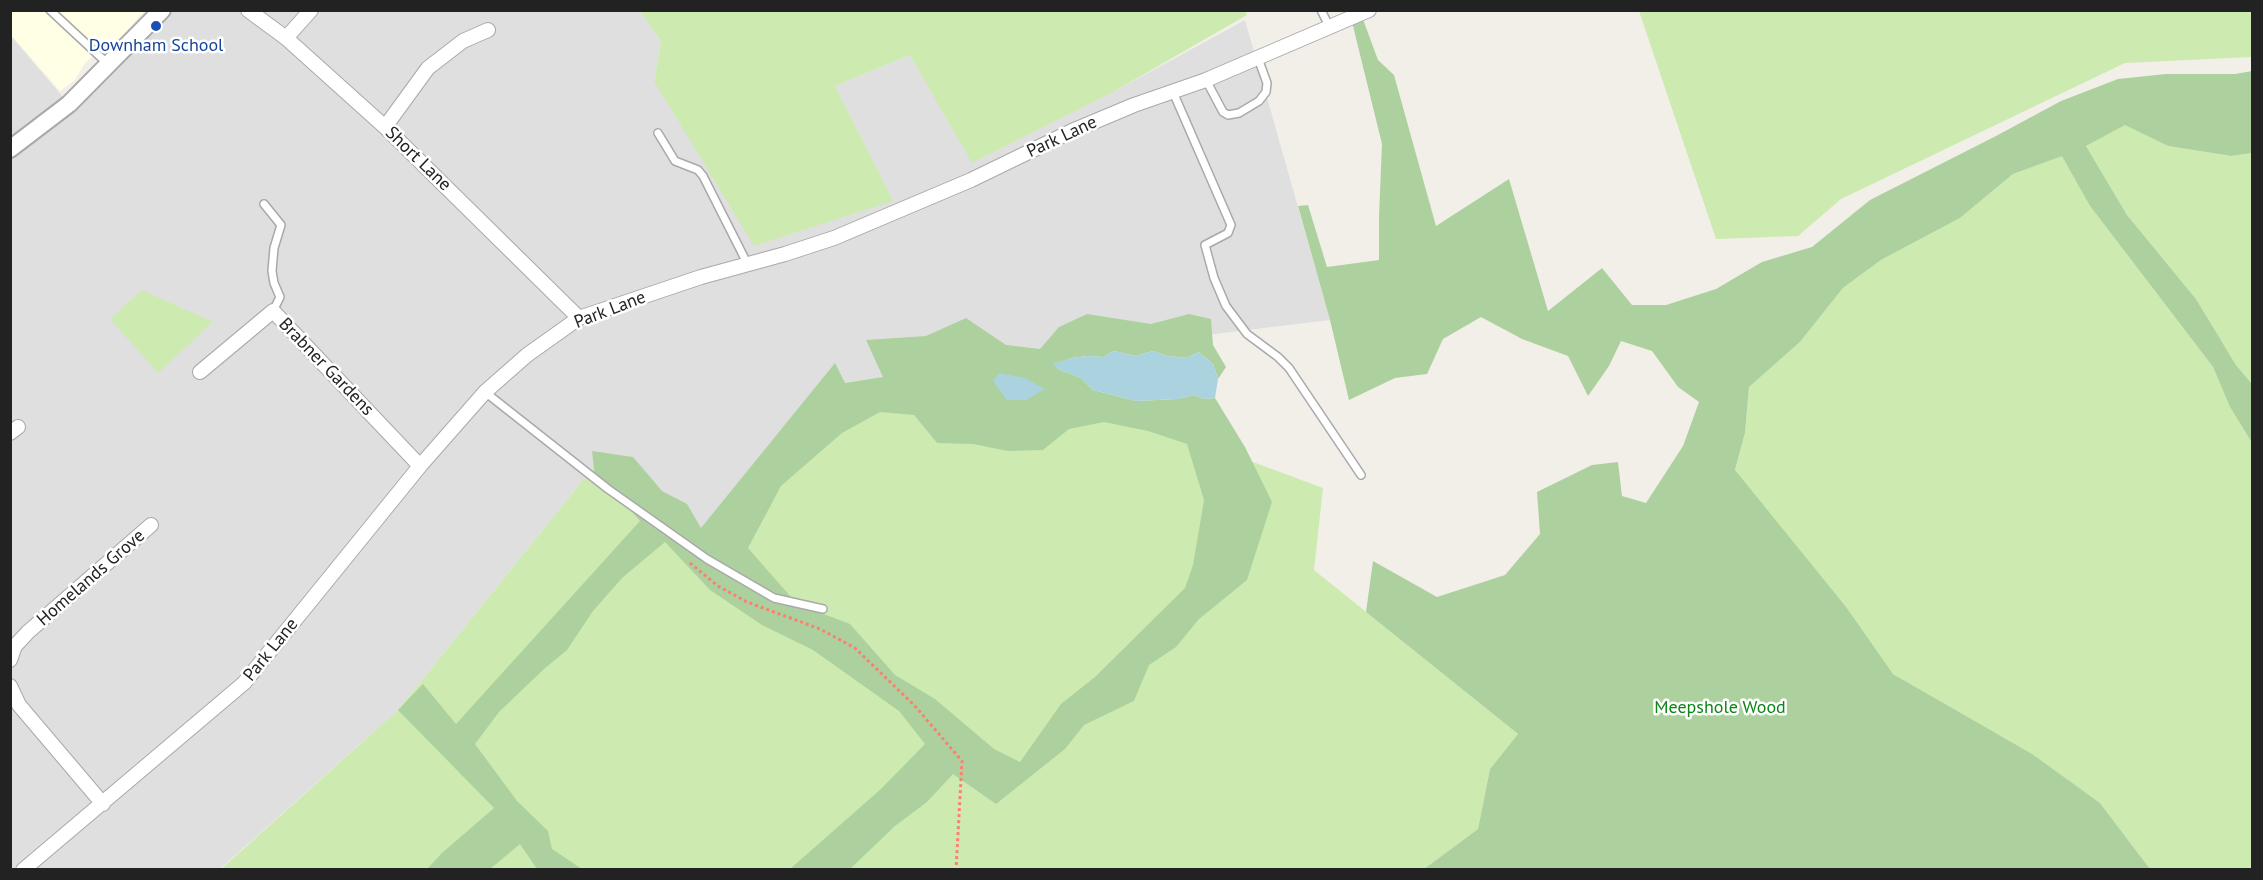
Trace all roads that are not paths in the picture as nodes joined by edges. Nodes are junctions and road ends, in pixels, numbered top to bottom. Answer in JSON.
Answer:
{"nodes":[{"id":1,"x":50,"y":10,"type":"edge"},
{"id":2,"x":162,"y":10,"type":"edge"},
{"id":3,"x":248,"y":10,"type":"edge"},
{"id":4,"x":311,"y":10,"type":"edge"},
{"id":5,"x":1321,"y":10,"type":"edge"},
{"id":6,"x":1369,"y":10,"type":"edge"},
{"id":7,"x":1330,"y":28,"type":"junction"},
{"id":8,"x":488,"y":30,"type":"dead end"},
{"id":9,"x":286,"y":38,"type":"junction"},
{"id":10,"x":1258,"y":58,"type":"junction"},
{"id":11,"x":109,"y":65,"type":"junction"},
{"id":12,"x":1206,"y":80,"type":"junction"},
{"id":13,"x":1173,"y":92,"type":"junction"},
{"id":14,"x":385,"y":127,"type":"junction"},
{"id":15,"x":658,"y":133,"type":"dead end"},
{"id":16,"x":10,"y":149,"type":"edge"},
{"id":17,"x":264,"y":204,"type":"dead end"},
{"id":18,"x":748,"y":265,"type":"junction"},
{"id":19,"x":273,"y":311,"type":"junction"},
{"id":20,"x":579,"y":318,"type":"junction"},
{"id":21,"x":200,"y":372,"type":"dead end"},
{"id":22,"x":485,"y":392,"type":"junction"},
{"id":23,"x":420,"y":466,"type":"junction"},
{"id":24,"x":1361,"y":475,"type":"dead end"},
{"id":25,"x":151,"y":525,"type":"dead end"},
{"id":26,"x":823,"y":609,"type":"dead end"},
{"id":27,"x":10,"y":660,"type":"edge"},
{"id":28,"x":10,"y":686,"type":"edge"},
{"id":29,"x":103,"y":804,"type":"junction"},
{"id":30,"x":22,"y":870,"type":"edge"}],
"edges":[{"from":1,"to":11,"type":"lane"},
{"from":2,"to":11,"type":"street"},
{"from":3,"to":9,"type":"street","name":"Short Lane"},
{"from":4,"to":9,"type":"street"},
{"from":5,"to":7,"type":"lane"},
{"from":6,"to":7,"type":"street","name":"Park Lane"},
{"from":7,"to":10,"type":"street","name":"Park Lane"},
{"from":8,"to":14,"type":"street"},
{"from":9,"to":14,"type":"street","name":"Short Lane"},
{"from":10,"to":12,"type":"street","name":"Park Lane"},
{"from":10,"to":12,"type":"lane"},
{"from":11,"to":16,"type":"street"},
{"from":12,"to":13,"type":"street","name":"Park Lane"},
{"from":13,"to":18,"type":"street","name":"Park Lane"},
{"from":13,"to":24,"type":"lane"},
{"from":14,"to":20,"type":"street","name":"Short Lane"},
{"from":15,"to":18,"type":"lane"},
{"from":17,"to":19,"type":"lane"},
{"from":18,"to":20,"type":"street","name":"Park Lane"},
{"from":19,"to":21,"type":"street","name":"Brabner Gardens"},
{"from":19,"to":23,"type":"street","name":"Brabner Gardens"},
{"from":20,"to":22,"type":"street","name":"Park Lane"},
{"from":22,"to":23,"type":"street","name":"Park Lane"},
{"from":22,"to":26,"type":"lane"},
{"from":23,"to":29,"type":"street","name":"Park Lane"},
{"from":25,"to":27,"type":"street","name":"Homelands Grove"},
{"from":28,"to":29,"type":"street"},
{"from":29,"to":30,"type":"street","name":"Park Lane"}]}
